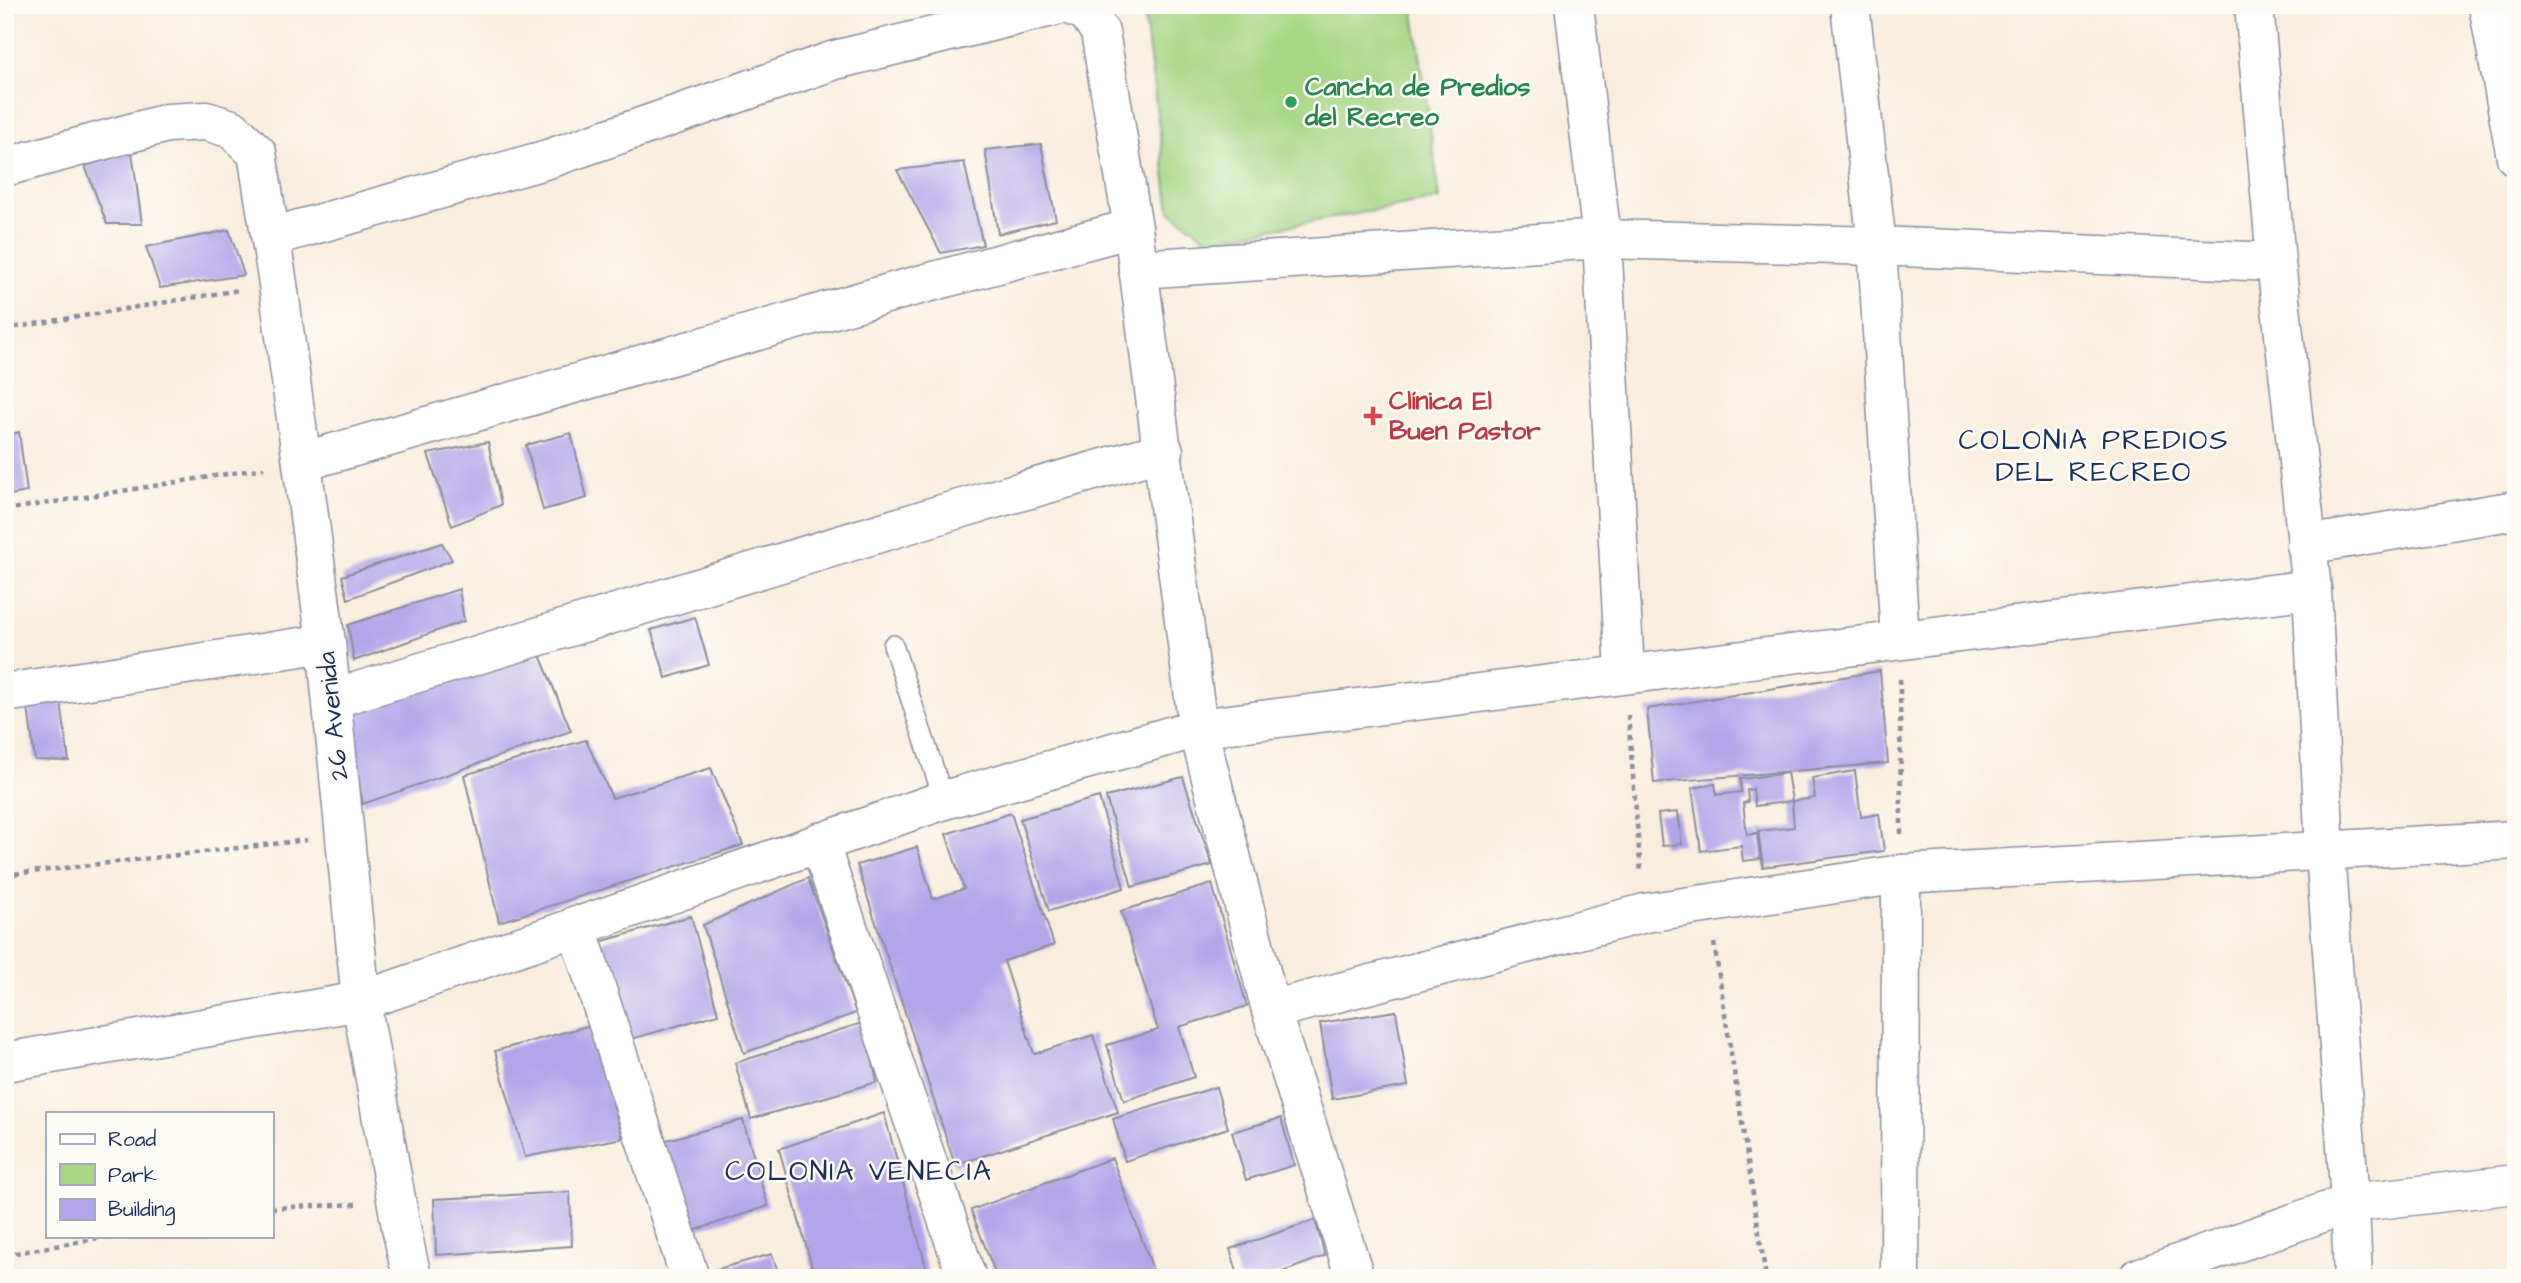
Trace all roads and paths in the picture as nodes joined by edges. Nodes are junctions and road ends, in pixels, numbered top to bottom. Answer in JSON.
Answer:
{"nodes":[{"id":1,"x":1060,"y":5,"type":"edge"},
{"id":2,"x":1069,"y":5,"type":"edge"},
{"id":3,"x":1574,"y":5,"type":"edge"},
{"id":4,"x":1850,"y":5,"type":"edge"},
{"id":5,"x":2255,"y":5,"type":"edge"},
{"id":6,"x":2488,"y":5,"type":"edge"},
{"id":7,"x":2516,"y":157,"type":"edge"},
{"id":8,"x":5,"y":167,"type":"edge"},
{"id":9,"x":1133,"y":228,"type":"junction"},
{"id":10,"x":271,"y":237,"type":"junction"},
{"id":11,"x":1602,"y":239,"type":"junction"},
{"id":12,"x":1877,"y":246,"type":"junction"},
{"id":13,"x":2276,"y":262,"type":"junction"},
{"id":14,"x":1139,"y":269,"type":"junction"},
{"id":15,"x":278,"y":284,"type":"junction"},
{"id":16,"x":5,"y":329,"type":"edge"},
{"id":17,"x":1164,"y":451,"type":"junction"},
{"id":18,"x":302,"y":462,"type":"junction"},
{"id":19,"x":5,"y":510,"type":"edge"},
{"id":20,"x":2516,"y":510,"type":"edge"},
{"id":21,"x":2306,"y":545,"type":"junction"},
{"id":22,"x":2312,"y":589,"type":"junction"},
{"id":23,"x":1900,"y":640,"type":"junction"},
{"id":24,"x":326,"y":643,"type":"junction"},
{"id":25,"x":892,"y":645,"type":"dead end"},
{"id":26,"x":1625,"y":673,"type":"junction"},
{"id":27,"x":5,"y":693,"type":"edge"},
{"id":28,"x":332,"y":699,"type":"junction"},
{"id":29,"x":1198,"y":728,"type":"junction"},
{"id":30,"x":944,"y":800,"type":"junction"},
{"id":31,"x":346,"y":835,"type":"junction"},
{"id":32,"x":2516,"y":840,"type":"edge"},
{"id":33,"x":819,"y":842,"type":"junction"},
{"id":34,"x":2325,"y":852,"type":"junction"},
{"id":35,"x":1901,"y":874,"type":"junction"},
{"id":36,"x":5,"y":875,"type":"edge"},
{"id":37,"x":1708,"y":903,"type":"junction"},
{"id":38,"x":1645,"y":913,"type":"junction"},
{"id":39,"x":576,"y":925,"type":"junction"},
{"id":40,"x":361,"y":1001,"type":"junction"},
{"id":41,"x":1271,"y":1010,"type":"junction"},
{"id":42,"x":5,"y":1062,"type":"edge"},
{"id":43,"x":2516,"y":1184,"type":"edge"},
{"id":44,"x":396,"y":1201,"type":"junction"},
{"id":45,"x":2350,"y":1203,"type":"junction"},
{"id":46,"x":273,"y":1208,"type":"edge"},
{"id":47,"x":99,"y":1238,"type":"edge"},
{"id":48,"x":5,"y":1255,"type":"edge"},
{"id":49,"x":1343,"y":1274,"type":"edge"},
{"id":50,"x":412,"y":1278,"type":"edge"},
{"id":51,"x":690,"y":1278,"type":"edge"},
{"id":52,"x":967,"y":1278,"type":"edge"},
{"id":53,"x":1766,"y":1278,"type":"edge"},
{"id":54,"x":1900,"y":1278,"type":"edge"},
{"id":55,"x":2138,"y":1278,"type":"edge"},
{"id":56,"x":2353,"y":1278,"type":"edge"}],
"edges":[{"from":1,"to":10,"type":"street"},
{"from":2,"to":9,"type":"street"},
{"from":3,"to":11,"type":"street"},
{"from":4,"to":12,"type":"street"},
{"from":5,"to":13,"type":"street"},
{"from":6,"to":7,"type":"street"},
{"from":8,"to":10,"type":"street","name":"26 Avenida"},
{"from":9,"to":14,"type":"street"},
{"from":9,"to":18,"type":"street"},
{"from":10,"to":15,"type":"street","name":"26 Avenida"},
{"from":11,"to":12,"type":"street"},
{"from":11,"to":14,"type":"street"},
{"from":11,"to":26,"type":"street"},
{"from":12,"to":13,"type":"street"},
{"from":12,"to":23,"type":"street"},
{"from":13,"to":21,"type":"street"},
{"from":14,"to":17,"type":"street"},
{"from":15,"to":16,"type":"path"},
{"from":15,"to":18,"type":"street","name":"26 Avenida"},
{"from":17,"to":28,"type":"street"},
{"from":17,"to":29,"type":"street"},
{"from":18,"to":19,"type":"path"},
{"from":18,"to":24,"type":"street","name":"26 Avenida"},
{"from":20,"to":21,"type":"street"},
{"from":21,"to":22,"type":"street"},
{"from":22,"to":23,"type":"street"},
{"from":22,"to":34,"type":"street"},
{"from":23,"to":26,"type":"street"},
{"from":23,"to":35,"type":"path"},
{"from":24,"to":27,"type":"street"},
{"from":24,"to":28,"type":"street","name":"26 Avenida"},
{"from":25,"to":30,"type":"lane"},
{"from":26,"to":29,"type":"street"},
{"from":26,"to":38,"type":"path"},
{"from":28,"to":31,"type":"street","name":"26 Avenida"},
{"from":29,"to":30,"type":"street"},
{"from":29,"to":41,"type":"street"},
{"from":30,"to":33,"type":"street"},
{"from":31,"to":36,"type":"path"},
{"from":31,"to":40,"type":"street","name":"26 Avenida"},
{"from":32,"to":34,"type":"street"},
{"from":33,"to":39,"type":"street"},
{"from":33,"to":52,"type":"street"},
{"from":34,"to":35,"type":"street"},
{"from":34,"to":45,"type":"street"},
{"from":35,"to":37,"type":"street"},
{"from":35,"to":54,"type":"street"},
{"from":37,"to":38,"type":"street"},
{"from":37,"to":53,"type":"path"},
{"from":38,"to":41,"type":"street"},
{"from":39,"to":40,"type":"street"},
{"from":39,"to":51,"type":"street"},
{"from":40,"to":42,"type":"street"},
{"from":40,"to":44,"type":"street","name":"26 Avenida"},
{"from":41,"to":49,"type":"street"},
{"from":43,"to":45,"type":"street"},
{"from":44,"to":46,"type":"path"},
{"from":44,"to":50,"type":"street","name":"26 Avenida"},
{"from":45,"to":55,"type":"street"},
{"from":45,"to":56,"type":"street"},
{"from":47,"to":48,"type":"path"}]}
